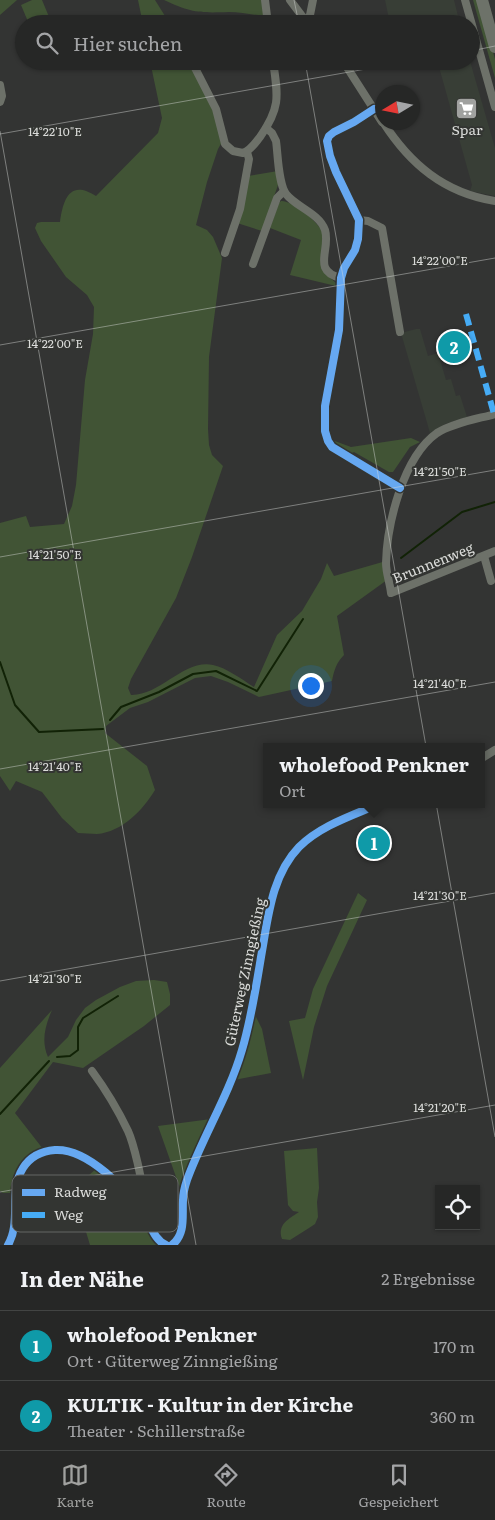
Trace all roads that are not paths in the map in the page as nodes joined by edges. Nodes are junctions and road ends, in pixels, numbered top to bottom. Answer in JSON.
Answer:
{"nodes":[{"id":1,"x":265,"y":0,"type":"edge"},
{"id":2,"x":290,"y":0,"type":"edge"},
{"id":3,"x":314,"y":0,"type":"edge"},
{"id":4,"x":464,"y":0,"type":"edge"},
{"id":5,"x":482,"y":0,"type":"edge"},
{"id":6,"x":267,"y":15,"type":"edge"},
{"id":7,"x":302,"y":15,"type":"edge"},
{"id":8,"x":310,"y":15,"type":"edge"},
{"id":9,"x":468,"y":15,"type":"edge"},
{"id":10,"x":495,"y":47,"type":"edge"},
{"id":11,"x":480,"y":55,"type":"edge"},
{"id":12,"x":196,"y":70,"type":"edge"},
{"id":13,"x":274,"y":70,"type":"edge"},
{"id":14,"x":349,"y":70,"type":"edge"},
{"id":15,"x":0,"y":85,"type":"edge"},
{"id":16,"x":0,"y":102,"type":"edge"},
{"id":17,"x":495,"y":107,"type":"edge"},
{"id":18,"x":374,"y":109,"type":"joint"},
{"id":19,"x":266,"y":128,"type":"junction"},
{"id":20,"x":389,"y":130,"type":"edge"},
{"id":21,"x":247,"y":152,"type":"junction"},
{"id":22,"x":284,"y":191,"type":"junction"},
{"id":23,"x":495,"y":201,"type":"edge"},
{"id":24,"x":358,"y":220,"type":"junction"},
{"id":25,"x":225,"y":254,"type":"dead end"},
{"id":26,"x":254,"y":264,"type":"dead end"},
{"id":27,"x":341,"y":278,"type":"junction"},
{"id":28,"x":400,"y":332,"type":"dead end"},
{"id":29,"x":495,"y":414,"type":"edge"},
{"id":30,"x":400,"y":488,"type":"junction"},
{"id":31,"x":495,"y":551,"type":"edge"},
{"id":32,"x":484,"y":556,"type":"junction"},
{"id":33,"x":491,"y":581,"type":"dead end"},
{"id":34,"x":370,"y":808,"type":"edge"},
{"id":35,"x":92,"y":1071,"type":"dead end"},
{"id":36,"x":19,"y":1175,"type":"edge"},
{"id":37,"x":107,"y":1175,"type":"edge"},
{"id":38,"x":140,"y":1175,"type":"edge"},
{"id":39,"x":13,"y":1232,"type":"edge"},
{"id":40,"x":154,"y":1232,"type":"edge"},
{"id":41,"x":8,"y":1245,"type":"edge"},
{"id":42,"x":166,"y":1245,"type":"edge"},
{"id":43,"x":172,"y":1245,"type":"edge"}],
"edges":[{"from":1,"to":6,"type":"street"},
{"from":2,"to":7,"type":"street"},
{"from":3,"to":8,"type":"street"},
{"from":4,"to":9,"type":"street"},
{"from":5,"to":10,"type":"main road"},
{"from":11,"to":17,"type":"street"},
{"from":12,"to":21,"type":"street"},
{"from":13,"to":19,"type":"street"},
{"from":14,"to":18,"type":"street"},
{"from":15,"to":16,"type":"street"},
{"from":18,"to":24,"type":"street"},
{"from":19,"to":21,"type":"street"},
{"from":19,"to":22,"type":"street"},
{"from":20,"to":23,"type":"street"},
{"from":21,"to":25,"type":"street"},
{"from":22,"to":26,"type":"street"},
{"from":22,"to":27,"type":"street"},
{"from":24,"to":27,"type":"street"},
{"from":24,"to":28,"type":"street"},
{"from":27,"to":30,"type":"street"},
{"from":29,"to":30,"type":"street"},
{"from":30,"to":32,"type":"street","name":"Brunnenweg"},
{"from":31,"to":32,"type":"street","name":"Brunnenweg"},
{"from":32,"to":33,"type":"street","name":"Brunnenweg"},
{"from":34,"to":43,"type":"street","name":"Güterweg Zinngießing"},
{"from":35,"to":38,"type":"street"},
{"from":36,"to":37,"type":"street"},
{"from":39,"to":41,"type":"street"},
{"from":40,"to":42,"type":"street"}]}
